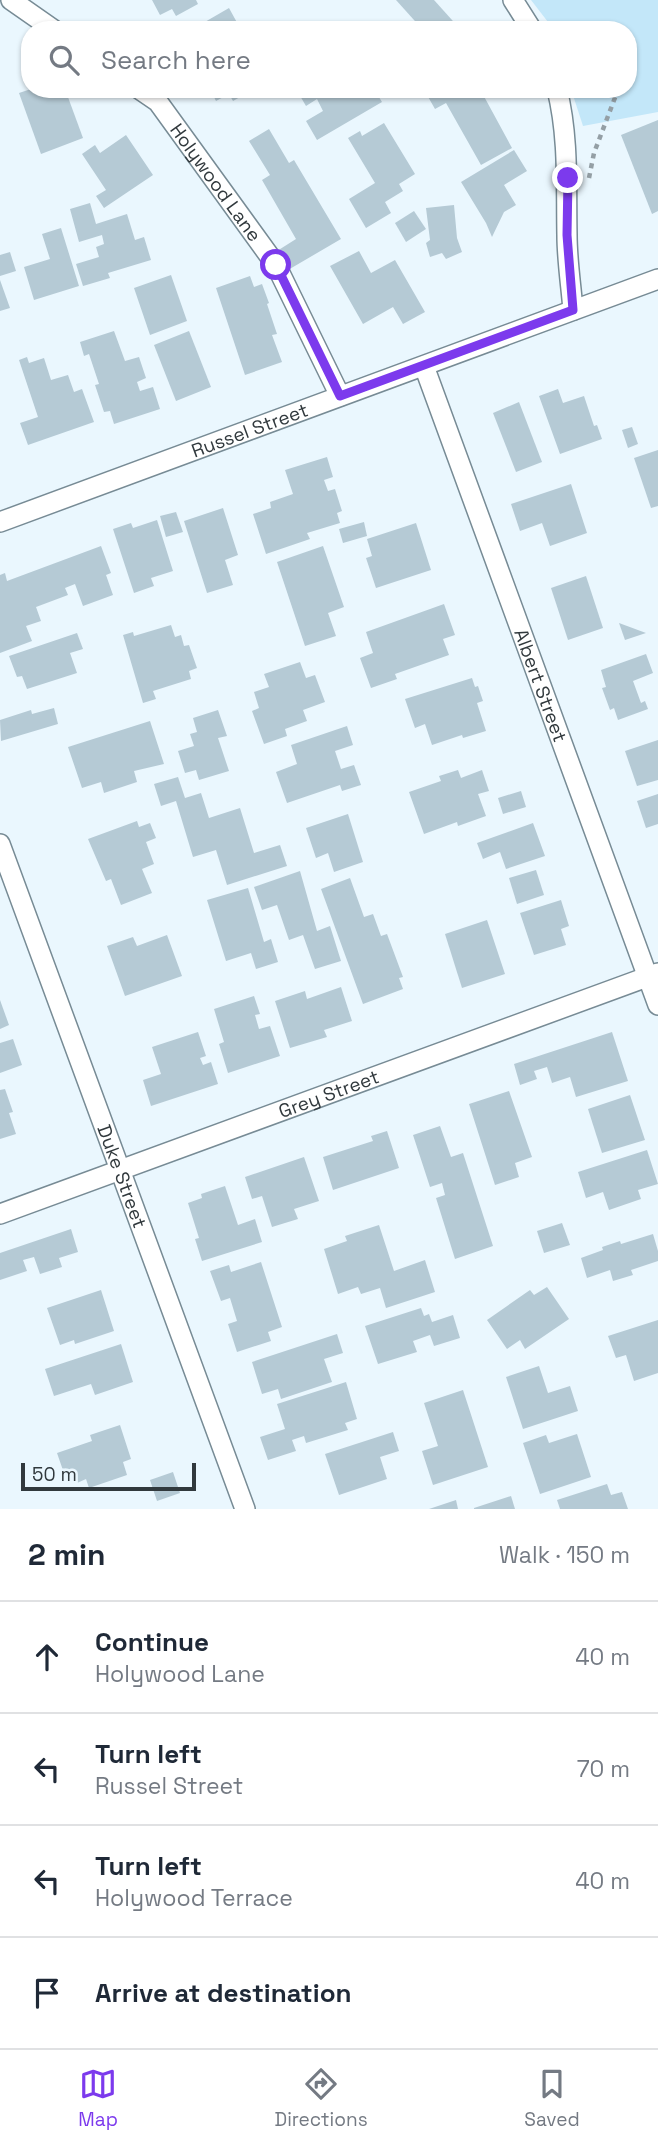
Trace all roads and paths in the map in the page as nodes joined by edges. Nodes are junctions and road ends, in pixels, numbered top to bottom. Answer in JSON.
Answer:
{"nodes":[{"id":1,"x":11,"y":0,"type":"edge"},
{"id":2,"x":513,"y":0,"type":"edge"},
{"id":3,"x":41,"y":21,"type":"edge"},
{"id":4,"x":526,"y":21,"type":"edge"},
{"id":5,"x":152,"y":98,"type":"edge"},
{"id":6,"x":559,"y":98,"type":"edge"},
{"id":7,"x":615,"y":98,"type":"edge"},
{"id":8,"x":588,"y":190,"type":"dead end"},
{"id":9,"x":658,"y":279,"type":"edge"},
{"id":10,"x":573,"y":310,"type":"junction"},
{"id":11,"x":424,"y":366,"type":"junction"},
{"id":12,"x":340,"y":396,"type":"junction"},
{"id":13,"x":0,"y":522,"type":"edge"},
{"id":14,"x":0,"y":844,"type":"edge"},
{"id":15,"x":653,"y":975,"type":"edge"},
{"id":16,"x":658,"y":1005,"type":"edge"},
{"id":17,"x":120,"y":1170,"type":"junction"},
{"id":18,"x":0,"y":1214,"type":"edge"},
{"id":19,"x":245,"y":1509,"type":"edge"}],
"edges":[{"from":1,"to":3,"type":"street"},
{"from":2,"to":4,"type":"street"},
{"from":5,"to":12,"type":"street","name":"Holywood Lane"},
{"from":6,"to":10,"type":"street"},
{"from":7,"to":8,"type":"path"},
{"from":9,"to":10,"type":"street","name":"Russel Street"},
{"from":10,"to":11,"type":"street","name":"Russel Street"},
{"from":11,"to":12,"type":"street","name":"Russel Street"},
{"from":11,"to":15,"type":"street","name":"Albert Street"},
{"from":12,"to":13,"type":"street","name":"Russel Street"},
{"from":14,"to":17,"type":"street","name":"Duke Street"},
{"from":15,"to":16,"type":"street","name":"Albert Street"},
{"from":15,"to":17,"type":"street","name":"Grey Street"},
{"from":17,"to":18,"type":"street","name":"Grey Street"},
{"from":17,"to":19,"type":"street","name":"Duke Street"}]}
